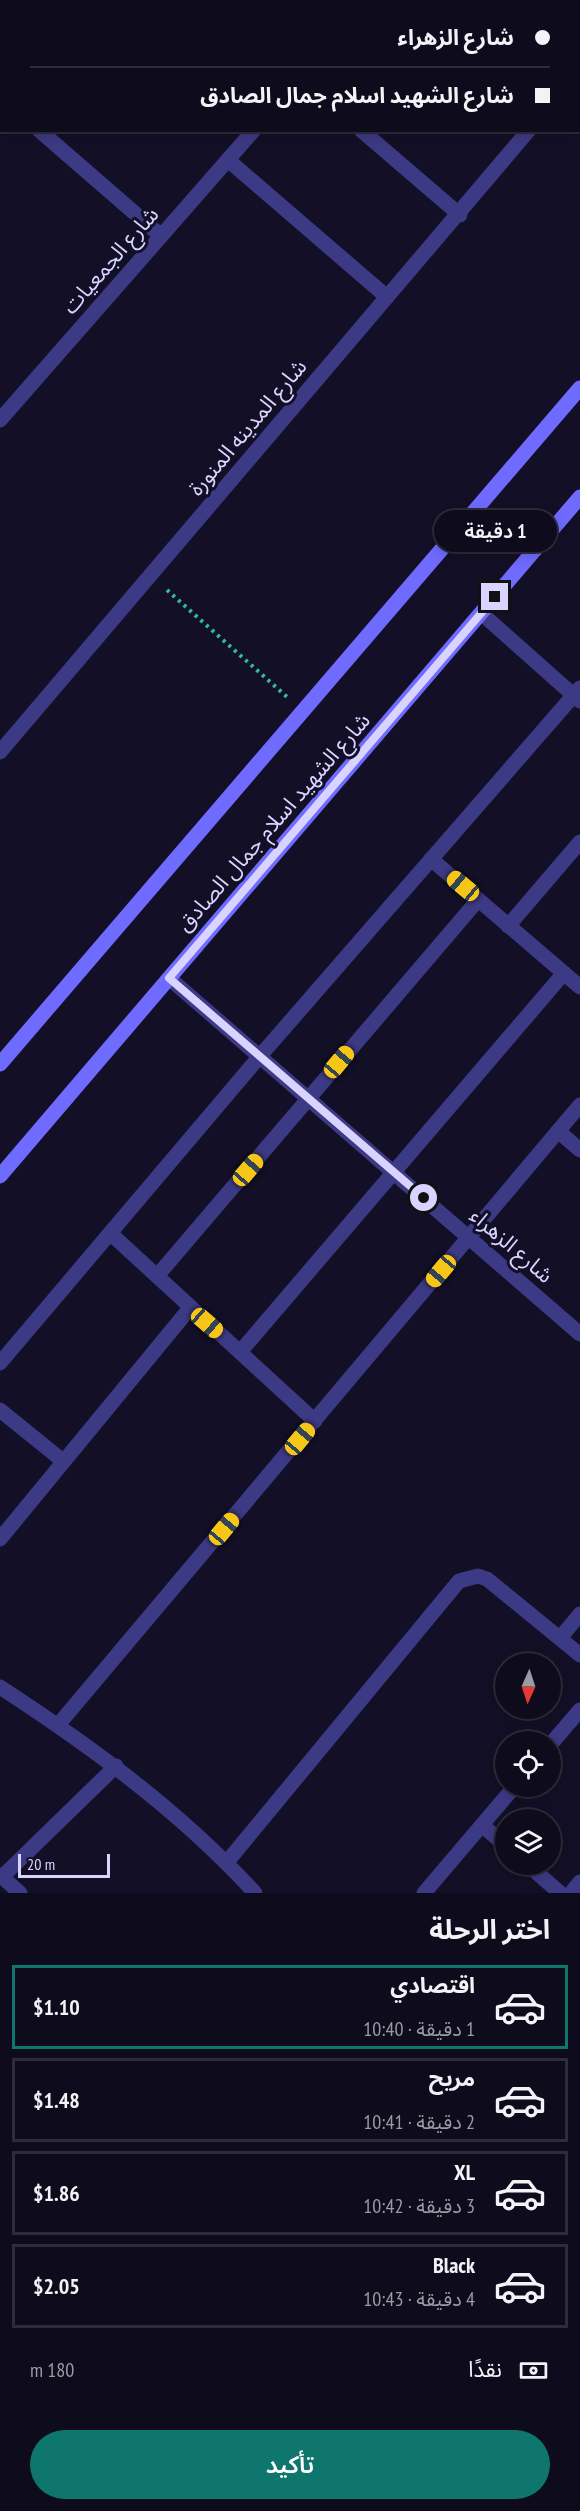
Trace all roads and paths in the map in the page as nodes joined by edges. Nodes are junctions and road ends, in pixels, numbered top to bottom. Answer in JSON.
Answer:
{"nodes":[{"id":1,"x":41,"y":132,"type":"edge"},
{"id":2,"x":252,"y":132,"type":"edge"},
{"id":3,"x":363,"y":132,"type":"edge"},
{"id":4,"x":527,"y":132,"type":"edge"},
{"id":5,"x":228,"y":160,"type":"junction"},
{"id":6,"x":460,"y":214,"type":"junction"},
{"id":7,"x":161,"y":236,"type":"junction"},
{"id":8,"x":387,"y":297,"type":"junction"},
{"id":9,"x":580,"y":388,"type":"edge"},
{"id":10,"x":0,"y":420,"type":"edge"},
{"id":11,"x":580,"y":497,"type":"edge"},
{"id":12,"x":150,"y":575,"type":"junction"},
{"id":13,"x":481,"y":614,"type":"junction"},
{"id":14,"x":578,"y":695,"type":"edge"},
{"id":15,"x":303,"y":712,"type":"junction"},
{"id":16,"x":0,"y":752,"type":"edge"},
{"id":17,"x":580,"y":842,"type":"edge"},
{"id":18,"x":431,"y":860,"type":"junction"},
{"id":19,"x":478,"y":900,"type":"junction"},
{"id":20,"x":508,"y":926,"type":"junction"},
{"id":21,"x":564,"y":973,"type":"junction"},
{"id":22,"x":169,"y":978,"type":"junction"},
{"id":23,"x":580,"y":987,"type":"edge"},
{"id":24,"x":260,"y":1056,"type":"junction"},
{"id":25,"x":0,"y":1064,"type":"edge"},
{"id":26,"x":308,"y":1099,"type":"junction"},
{"id":27,"x":580,"y":1105,"type":"edge"},
{"id":28,"x":558,"y":1131,"type":"junction"},
{"id":29,"x":580,"y":1150,"type":"edge"},
{"id":30,"x":394,"y":1172,"type":"junction"},
{"id":31,"x":0,"y":1176,"type":"edge"},
{"id":32,"x":110,"y":1233,"type":"junction"},
{"id":33,"x":469,"y":1237,"type":"junction"},
{"id":34,"x":157,"y":1276,"type":"junction"},
{"id":35,"x":190,"y":1308,"type":"junction"},
{"id":36,"x":580,"y":1334,"type":"edge"},
{"id":37,"x":240,"y":1352,"type":"junction"},
{"id":38,"x":0,"y":1363,"type":"edge"},
{"id":39,"x":0,"y":1410,"type":"edge"},
{"id":40,"x":315,"y":1421,"type":"junction"},
{"id":41,"x":63,"y":1461,"type":"junction"},
{"id":42,"x":0,"y":1539,"type":"edge"},
{"id":43,"x":580,"y":1614,"type":"edge"},
{"id":44,"x":560,"y":1638,"type":"junction"},
{"id":45,"x":580,"y":1655,"type":"edge"},
{"id":46,"x":0,"y":1687,"type":"edge"},
{"id":47,"x":580,"y":1710,"type":"edge"},
{"id":48,"x":58,"y":1725,"type":"junction"},
{"id":49,"x":561,"y":1732,"type":"edge"},
{"id":50,"x":116,"y":1766,"type":"junction"},
{"id":51,"x":506,"y":1797,"type":"edge"},
{"id":52,"x":482,"y":1825,"type":"junction"},
{"id":53,"x":495,"y":1836,"type":"edge"},
{"id":54,"x":227,"y":1862,"type":"junction"},
{"id":55,"x":540,"y":1875,"type":"edge"},
{"id":56,"x":1,"y":1876,"type":"edge"},
{"id":57,"x":580,"y":1882,"type":"edge"},
{"id":58,"x":16,"y":1892,"type":"edge"},
{"id":59,"x":255,"y":1893,"type":"edge"},
{"id":60,"x":424,"y":1893,"type":"edge"},
{"id":61,"x":560,"y":1893,"type":"edge"},
{"id":62,"x":571,"y":1893,"type":"edge"}],
"edges":[{"from":1,"to":7,"type":"street"},
{"from":2,"to":5,"type":"street","name":"شارع الجمعيات"},
{"from":3,"to":6,"type":"street"},
{"from":4,"to":6,"type":"street","name":"شارع المدينه المنورة"},
{"from":5,"to":7,"type":"street","name":"شارع الجمعيات"},
{"from":5,"to":8,"type":"street"},
{"from":6,"to":8,"type":"street","name":"شارع المدينه المنورة"},
{"from":7,"to":10,"type":"street","name":"شارع الجمعيات"},
{"from":8,"to":12,"type":"street","name":"شارع المدينه المنورة"},
{"from":9,"to":15,"type":"street"},
{"from":11,"to":13,"type":"street","name":"شارع الشهيد اسلام جمال الصادق"},
{"from":12,"to":15,"type":"path"},
{"from":12,"to":16,"type":"street","name":"شارع المدينه المنورة"},
{"from":13,"to":14,"type":"street"},
{"from":13,"to":22,"type":"street","name":"شارع الشهيد اسلام جمال الصادق"},
{"from":14,"to":18,"type":"street"},
{"from":15,"to":25,"type":"street"},
{"from":17,"to":20,"type":"street"},
{"from":18,"to":19,"type":"street"},
{"from":18,"to":24,"type":"street"},
{"from":19,"to":20,"type":"street"},
{"from":19,"to":26,"type":"street"},
{"from":20,"to":21,"type":"street"},
{"from":21,"to":23,"type":"street"},
{"from":21,"to":30,"type":"street"},
{"from":22,"to":24,"type":"street","name":"شارع الزهراء"},
{"from":22,"to":31,"type":"street","name":"شارع الشهيد اسلام جمال الصادق"},
{"from":24,"to":26,"type":"street","name":"شارع الزهراء"},
{"from":24,"to":32,"type":"street"},
{"from":26,"to":30,"type":"street","name":"شارع الزهراء"},
{"from":26,"to":34,"type":"street"},
{"from":27,"to":28,"type":"street"},
{"from":28,"to":29,"type":"street"},
{"from":28,"to":33,"type":"street"},
{"from":30,"to":33,"type":"street","name":"شارع الزهراء"},
{"from":30,"to":37,"type":"street"},
{"from":32,"to":34,"type":"street"},
{"from":32,"to":38,"type":"street"},
{"from":33,"to":36,"type":"street","name":"شارع الزهراء"},
{"from":33,"to":40,"type":"street"},
{"from":34,"to":35,"type":"street"},
{"from":35,"to":37,"type":"street"},
{"from":35,"to":41,"type":"street"},
{"from":37,"to":40,"type":"street"},
{"from":39,"to":41,"type":"street"},
{"from":40,"to":48,"type":"street"},
{"from":41,"to":42,"type":"street"},
{"from":43,"to":44,"type":"street"},
{"from":44,"to":45,"type":"street"},
{"from":44,"to":54,"type":"street"},
{"from":46,"to":48,"type":"street"},
{"from":47,"to":49,"type":"street"},
{"from":48,"to":50,"type":"street"},
{"from":50,"to":54,"type":"street"},
{"from":50,"to":56,"type":"street"},
{"from":51,"to":52,"type":"street"},
{"from":52,"to":53,"type":"street"},
{"from":52,"to":60,"type":"street"},
{"from":54,"to":59,"type":"street"},
{"from":55,"to":61,"type":"street"},
{"from":56,"to":58,"type":"street"},
{"from":57,"to":62,"type":"street"}]}
